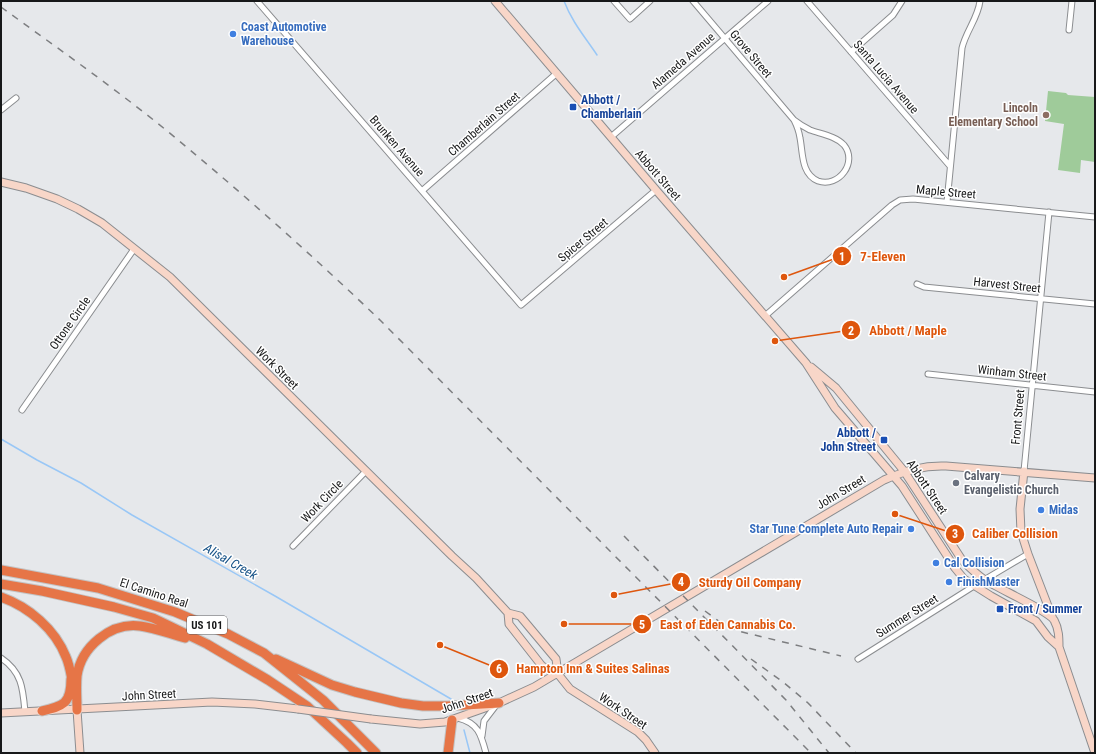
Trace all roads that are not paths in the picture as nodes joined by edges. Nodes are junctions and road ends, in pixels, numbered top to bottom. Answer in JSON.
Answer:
{"nodes":[{"id":1,"x":257,"y":1,"type":"edge"},
{"id":2,"x":495,"y":1,"type":"edge"},
{"id":3,"x":614,"y":1,"type":"edge"},
{"id":4,"x":650,"y":1,"type":"edge"},
{"id":5,"x":693,"y":1,"type":"edge"},
{"id":6,"x":768,"y":1,"type":"edge"},
{"id":7,"x":807,"y":1,"type":"edge"},
{"id":8,"x":902,"y":1,"type":"edge"},
{"id":9,"x":980,"y":1,"type":"edge"},
{"id":10,"x":1072,"y":1,"type":"edge"},
{"id":11,"x":1068,"y":30,"type":"dead end"},
{"id":12,"x":725,"y":38,"type":"junction"},
{"id":13,"x":851,"y":52,"type":"junction"},
{"id":14,"x":557,"y":73,"type":"junction"},
{"id":15,"x":16,"y":98,"type":"dead end"},
{"id":16,"x":1,"y":110,"type":"edge"},
{"id":17,"x":794,"y":120,"type":"junction"},
{"id":18,"x":810,"y":130,"type":"junction"},
{"id":19,"x":611,"y":137,"type":"junction"},
{"id":20,"x":800,"y":138,"type":"junction"},
{"id":21,"x":950,"y":166,"type":"junction"},
{"id":22,"x":1,"y":182,"type":"edge"},
{"id":23,"x":423,"y":190,"type":"junction"},
{"id":24,"x":656,"y":190,"type":"junction"},
{"id":25,"x":947,"y":202,"type":"junction"},
{"id":26,"x":1049,"y":212,"type":"junction"},
{"id":27,"x":1095,"y":217,"type":"edge"},
{"id":28,"x":134,"y":249,"type":"junction"},
{"id":29,"x":917,"y":284,"type":"dead end"},
{"id":30,"x":1040,"y":298,"type":"junction"},
{"id":31,"x":521,"y":304,"type":"joint"},
{"id":32,"x":1095,"y":304,"type":"edge"},
{"id":33,"x":765,"y":316,"type":"junction"},
{"id":34,"x":806,"y":363,"type":"junction"},
{"id":35,"x":928,"y":374,"type":"dead end"},
{"id":36,"x":1032,"y":385,"type":"junction"},
{"id":37,"x":1095,"y":392,"type":"edge"},
{"id":38,"x":22,"y":410,"type":"dead end"},
{"id":39,"x":366,"y":471,"type":"junction"},
{"id":40,"x":904,"y":471,"type":"junction"},
{"id":41,"x":1024,"y":472,"type":"junction"},
{"id":42,"x":894,"y":475,"type":"junction"},
{"id":43,"x":1095,"y":478,"type":"edge"},
{"id":44,"x":944,"y":530,"type":"junction"},
{"id":45,"x":934,"y":536,"type":"junction"},
{"id":46,"x":293,"y":546,"type":"dead end"},
{"id":47,"x":1028,"y":554,"type":"junction"},
{"id":48,"x":1,"y":570,"type":"edge"},
{"id":49,"x":984,"y":580,"type":"junction"},
{"id":50,"x":1,"y":584,"type":"edge"},
{"id":51,"x":974,"y":586,"type":"junction"},
{"id":52,"x":1,"y":597,"type":"edge"},
{"id":53,"x":508,"y":613,"type":"junction"},
{"id":54,"x":1053,"y":619,"type":"junction"},
{"id":55,"x":207,"y":644,"type":"junction"},
{"id":56,"x":1059,"y":647,"type":"junction"},
{"id":57,"x":264,"y":653,"type":"junction"},
{"id":58,"x":1,"y":658,"type":"edge"},
{"id":59,"x":858,"y":659,"type":"dead end"},
{"id":60,"x":558,"y":674,"type":"junction"},
{"id":61,"x":71,"y":676,"type":"junction"},
{"id":62,"x":499,"y":703,"type":"junction"},
{"id":63,"x":77,"y":710,"type":"junction"},
{"id":64,"x":42,"y":711,"type":"junction"},
{"id":65,"x":24,"y":712,"type":"junction"},
{"id":66,"x":1,"y":713,"type":"edge"},
{"id":67,"x":454,"y":719,"type":"junction"},
{"id":68,"x":482,"y":736,"type":"junction"},
{"id":69,"x":80,"y":753,"type":"edge"},
{"id":70,"x":357,"y":753,"type":"edge"},
{"id":71,"x":376,"y":753,"type":"edge"},
{"id":72,"x":448,"y":753,"type":"edge"},
{"id":73,"x":486,"y":753,"type":"edge"},
{"id":74,"x":655,"y":753,"type":"edge"},
{"id":75,"x":1095,"y":753,"type":"edge"}],
"edges":[{"from":1,"to":23,"type":"street","name":"Brunken Avenue"},
{"from":2,"to":14,"type":"main road","name":"Abbott Street"},
{"from":3,"to":4,"type":"street"},
{"from":5,"to":12,"type":"street","name":"Grove Street"},
{"from":6,"to":12,"type":"street","name":"Alameda Avenue"},
{"from":7,"to":13,"type":"street","name":"Santa Lucia Avenue"},
{"from":8,"to":13,"type":"street"},
{"from":9,"to":21,"type":"street"},
{"from":10,"to":11,"type":"street"},
{"from":12,"to":17,"type":"street","name":"Grove Street"},
{"from":12,"to":19,"type":"street","name":"Alameda Avenue"},
{"from":13,"to":21,"type":"street","name":"Santa Lucia Avenue"},
{"from":14,"to":19,"type":"main road","name":"Abbott Street"},
{"from":14,"to":23,"type":"street","name":"Chamberlain Street"},
{"from":15,"to":16,"type":"street"},
{"from":17,"to":18,"type":"street","name":"Grove Street"},
{"from":17,"to":20,"type":"street","name":"Grove Street"},
{"from":18,"to":20,"type":"street"},
{"from":18,"to":20,"type":"street","name":"Grove Street"},
{"from":19,"to":24,"type":"main road","name":"Abbott Street"},
{"from":21,"to":25,"type":"street"},
{"from":22,"to":28,"type":"main road","name":"Work Street"},
{"from":23,"to":31,"type":"street","name":"Brunken Avenue"},
{"from":24,"to":31,"type":"street","name":"Spicer Street"},
{"from":24,"to":33,"type":"main road","name":"Abbott Street"},
{"from":25,"to":26,"type":"street","name":"Maple Street"},
{"from":25,"to":33,"type":"street","name":"Maple Street"},
{"from":26,"to":27,"type":"street","name":"Maple Street"},
{"from":26,"to":30,"type":"street","name":"Front Street"},
{"from":28,"to":38,"type":"street","name":"Ottone Circle"},
{"from":28,"to":39,"type":"main road","name":"Work Street"},
{"from":29,"to":30,"type":"street","name":"Harvest Street"},
{"from":30,"to":32,"type":"street","name":"Harvest Street"},
{"from":30,"to":36,"type":"street","name":"Front Street"},
{"from":33,"to":34,"type":"main road","name":"Abbott Street"},
{"from":34,"to":40,"type":"main road","name":"Abbott Street"},
{"from":34,"to":42,"type":"main road","name":"Abbott Street"},
{"from":35,"to":36,"type":"street","name":"Winham Street"},
{"from":36,"to":37,"type":"street","name":"Winham Street"},
{"from":36,"to":41,"type":"street","name":"Front Street"},
{"from":39,"to":46,"type":"street","name":"Work Circle"},
{"from":39,"to":53,"type":"main road","name":"Work Street"},
{"from":40,"to":41,"type":"main road","name":"John Street"},
{"from":40,"to":42,"type":"main road","name":"John Street"},
{"from":40,"to":44,"type":"main road","name":"Abbott Street"},
{"from":41,"to":43,"type":"main road","name":"John Street"},
{"from":41,"to":47,"type":"main road","name":"Front Street"},
{"from":42,"to":45,"type":"main road","name":"Abbott Street"},
{"from":42,"to":60,"type":"main road","name":"John Street"},
{"from":44,"to":45,"type":"main road"},
{"from":44,"to":49,"type":"main road","name":"Abbott Street"},
{"from":45,"to":51,"type":"main road","name":"Abbott Street"},
{"from":47,"to":49,"type":"street","name":"Summer Street"},
{"from":47,"to":54,"type":"main road","name":"Front Street"},
{"from":48,"to":57,"type":"highway","name":"El Camino Real","number":"US 101"},
{"from":49,"to":51,"type":"street","name":"Summer Street"},
{"from":49,"to":54,"type":"main road","name":"Abbott Street"},
{"from":50,"to":55,"type":"highway","name":"El Camino Real","number":"US 101"},
{"from":51,"to":56,"type":"main road","name":"Abbott Street"},
{"from":51,"to":59,"type":"street","name":"Summer Street"},
{"from":52,"to":61,"type":"highway"},
{"from":53,"to":60,"type":"main road","name":"Work Street"},
{"from":53,"to":60,"type":"main road","name":"Work Street"},
{"from":54,"to":56,"type":"main road"},
{"from":55,"to":63,"type":"highway"},
{"from":55,"to":70,"type":"highway","name":"El Camino Real","number":"US 101"},
{"from":56,"to":75,"type":"main road"},
{"from":57,"to":62,"type":"highway"},
{"from":57,"to":71,"type":"highway","name":"El Camino Real","number":"US 101"},
{"from":58,"to":65,"type":"street"},
{"from":60,"to":62,"type":"main road","name":"John Street"},
{"from":60,"to":74,"type":"main road","name":"Work Street"},
{"from":61,"to":63,"type":"highway"},
{"from":61,"to":64,"type":"highway"},
{"from":62,"to":67,"type":"main road","name":"John Street"},
{"from":62,"to":68,"type":"street"},
{"from":63,"to":64,"type":"main road","name":"John Street"},
{"from":63,"to":67,"type":"main road","name":"John Street","bridge":true},
{"from":63,"to":69,"type":"main road"},
{"from":64,"to":65,"type":"main road","name":"John Street"},
{"from":65,"to":66,"type":"main road","name":"John Street"},
{"from":67,"to":68,"type":"street"},
{"from":67,"to":72,"type":"highway"},
{"from":68,"to":73,"type":"street"}]}
